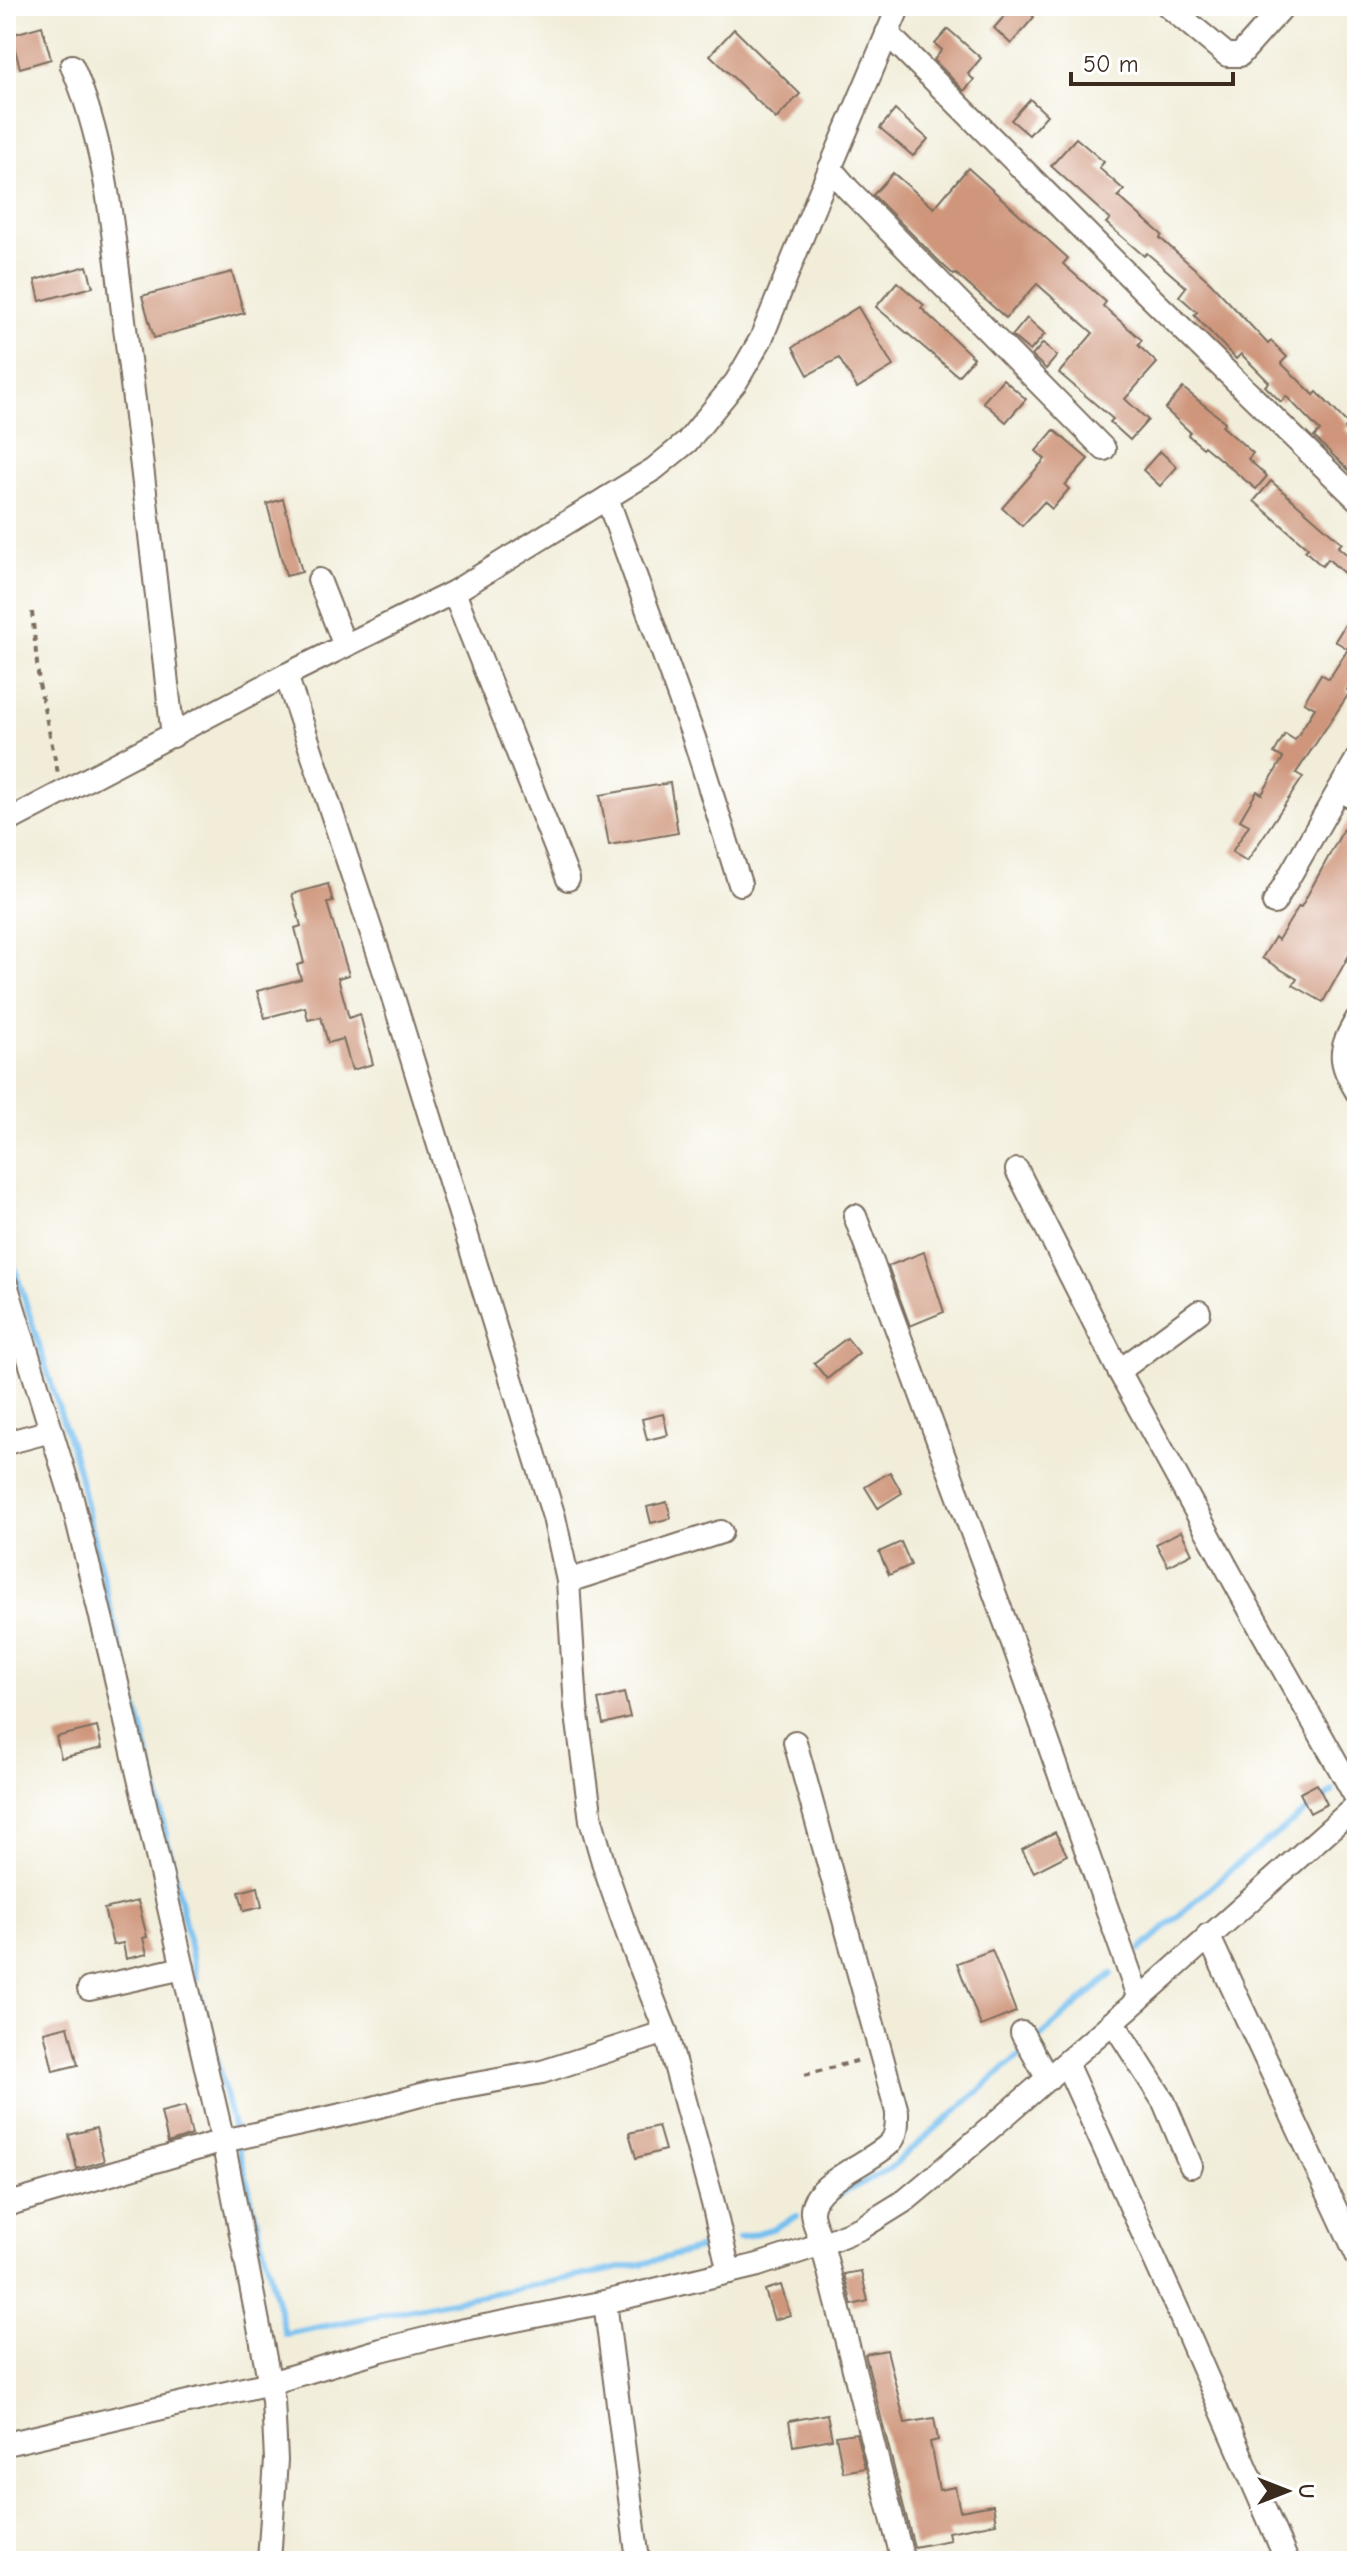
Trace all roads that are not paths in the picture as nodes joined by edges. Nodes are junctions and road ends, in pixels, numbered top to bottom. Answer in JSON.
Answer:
{"nodes":[{"id":1,"x":899,"y":6,"type":"edge"},
{"id":2,"x":1168,"y":6,"type":"edge"},
{"id":3,"x":1280,"y":10,"type":"dead end"},
{"id":4,"x":887,"y":33,"type":"junction"},
{"id":5,"x":72,"y":66,"type":"dead end"},
{"id":6,"x":830,"y":168,"type":"junction"},
{"id":7,"x":848,"y":189,"type":"junction"},
{"id":8,"x":818,"y":197,"type":"junction"},
{"id":9,"x":1104,"y":449,"type":"dead end"},
{"id":10,"x":607,"y":498,"type":"junction"},
{"id":11,"x":1357,"y":499,"type":"edge"},
{"id":12,"x":319,"y":580,"type":"dead end"},
{"id":13,"x":454,"y":592,"type":"junction"},
{"id":14,"x":345,"y":646,"type":"junction"},
{"id":15,"x":286,"y":675,"type":"junction"},
{"id":16,"x":173,"y":736,"type":"junction"},
{"id":17,"x":1357,"y":759,"type":"edge"},
{"id":18,"x":1348,"y":795,"type":"edge"},
{"id":19,"x":6,"y":822,"type":"edge"},
{"id":20,"x":568,"y":879,"type":"dead end"},
{"id":21,"x":740,"y":884,"type":"dead end"},
{"id":22,"x":1274,"y":903,"type":"dead end"},
{"id":23,"x":1357,"y":1019,"type":"edge"},
{"id":24,"x":1357,"y":1092,"type":"edge"},
{"id":25,"x":1017,"y":1170,"type":"dead end"},
{"id":26,"x":855,"y":1216,"type":"dead end"},
{"id":27,"x":6,"y":1284,"type":"edge"},
{"id":28,"x":1199,"y":1312,"type":"dead end"},
{"id":29,"x":1119,"y":1371,"type":"junction"},
{"id":30,"x":51,"y":1431,"type":"junction"},
{"id":31,"x":6,"y":1443,"type":"edge"},
{"id":32,"x":721,"y":1532,"type":"dead end"},
{"id":33,"x":568,"y":1581,"type":"junction"},
{"id":34,"x":795,"y":1742,"type":"dead end"},
{"id":35,"x":1350,"y":1789,"type":"edge"},
{"id":36,"x":1208,"y":1935,"type":"junction"},
{"id":37,"x":183,"y":1968,"type":"junction"},
{"id":38,"x":89,"y":1989,"type":"dead end"},
{"id":39,"x":1139,"y":1999,"type":"junction"},
{"id":40,"x":1113,"y":2022,"type":"junction"},
{"id":41,"x":666,"y":2032,"type":"junction"},
{"id":42,"x":1066,"y":2063,"type":"junction"},
{"id":43,"x":223,"y":2141,"type":"junction"},
{"id":44,"x":1191,"y":2166,"type":"dead end"},
{"id":45,"x":6,"y":2205,"type":"edge"},
{"id":46,"x":822,"y":2244,"type":"junction"},
{"id":47,"x":1357,"y":2255,"type":"edge"},
{"id":48,"x":729,"y":2272,"type":"junction"},
{"id":49,"x":605,"y":2302,"type":"junction"},
{"id":50,"x":270,"y":2383,"type":"junction"},
{"id":51,"x":6,"y":2444,"type":"edge"},
{"id":52,"x":269,"y":2561,"type":"edge"},
{"id":53,"x":638,"y":2561,"type":"edge"},
{"id":54,"x":903,"y":2561,"type":"edge"},
{"id":55,"x":1287,"y":2561,"type":"edge"}],
"edges":[{"from":1,"to":4,"type":"street"},
{"from":2,"to":3,"type":"street"},
{"from":4,"to":6,"type":"street"},
{"from":4,"to":11,"type":"street"},
{"from":5,"to":16,"type":"street"},
{"from":6,"to":7,"type":"street"},
{"from":6,"to":8,"type":"street"},
{"from":7,"to":8,"type":"street"},
{"from":7,"to":9,"type":"street"},
{"from":8,"to":10,"type":"street"},
{"from":10,"to":13,"type":"street"},
{"from":10,"to":21,"type":"street"},
{"from":12,"to":14,"type":"street"},
{"from":13,"to":14,"type":"street"},
{"from":13,"to":20,"type":"street"},
{"from":14,"to":15,"type":"street"},
{"from":15,"to":16,"type":"street"},
{"from":15,"to":33,"type":"street"},
{"from":16,"to":19,"type":"street"},
{"from":17,"to":18,"type":"street"},
{"from":18,"to":22,"type":"street"},
{"from":23,"to":24,"type":"street"},
{"from":25,"to":29,"type":"street"},
{"from":26,"to":39,"type":"street"},
{"from":27,"to":30,"type":"street"},
{"from":28,"to":29,"type":"street"},
{"from":29,"to":35,"type":"street"},
{"from":30,"to":31,"type":"street"},
{"from":30,"to":37,"type":"street"},
{"from":32,"to":33,"type":"street"},
{"from":33,"to":41,"type":"street"},
{"from":34,"to":46,"type":"street"},
{"from":35,"to":36,"type":"street"},
{"from":36,"to":39,"type":"street"},
{"from":36,"to":47,"type":"street"},
{"from":37,"to":38,"type":"street"},
{"from":37,"to":43,"type":"street"},
{"from":39,"to":40,"type":"street"},
{"from":40,"to":42,"type":"street"},
{"from":40,"to":44,"type":"street"},
{"from":41,"to":43,"type":"street"},
{"from":41,"to":48,"type":"street"},
{"from":42,"to":46,"type":"street"},
{"from":42,"to":55,"type":"street"},
{"from":43,"to":45,"type":"street"},
{"from":43,"to":50,"type":"street"},
{"from":46,"to":48,"type":"street"},
{"from":46,"to":54,"type":"street"},
{"from":48,"to":49,"type":"street"},
{"from":49,"to":50,"type":"street"},
{"from":49,"to":53,"type":"street"},
{"from":50,"to":51,"type":"street"},
{"from":50,"to":52,"type":"street"}]}
